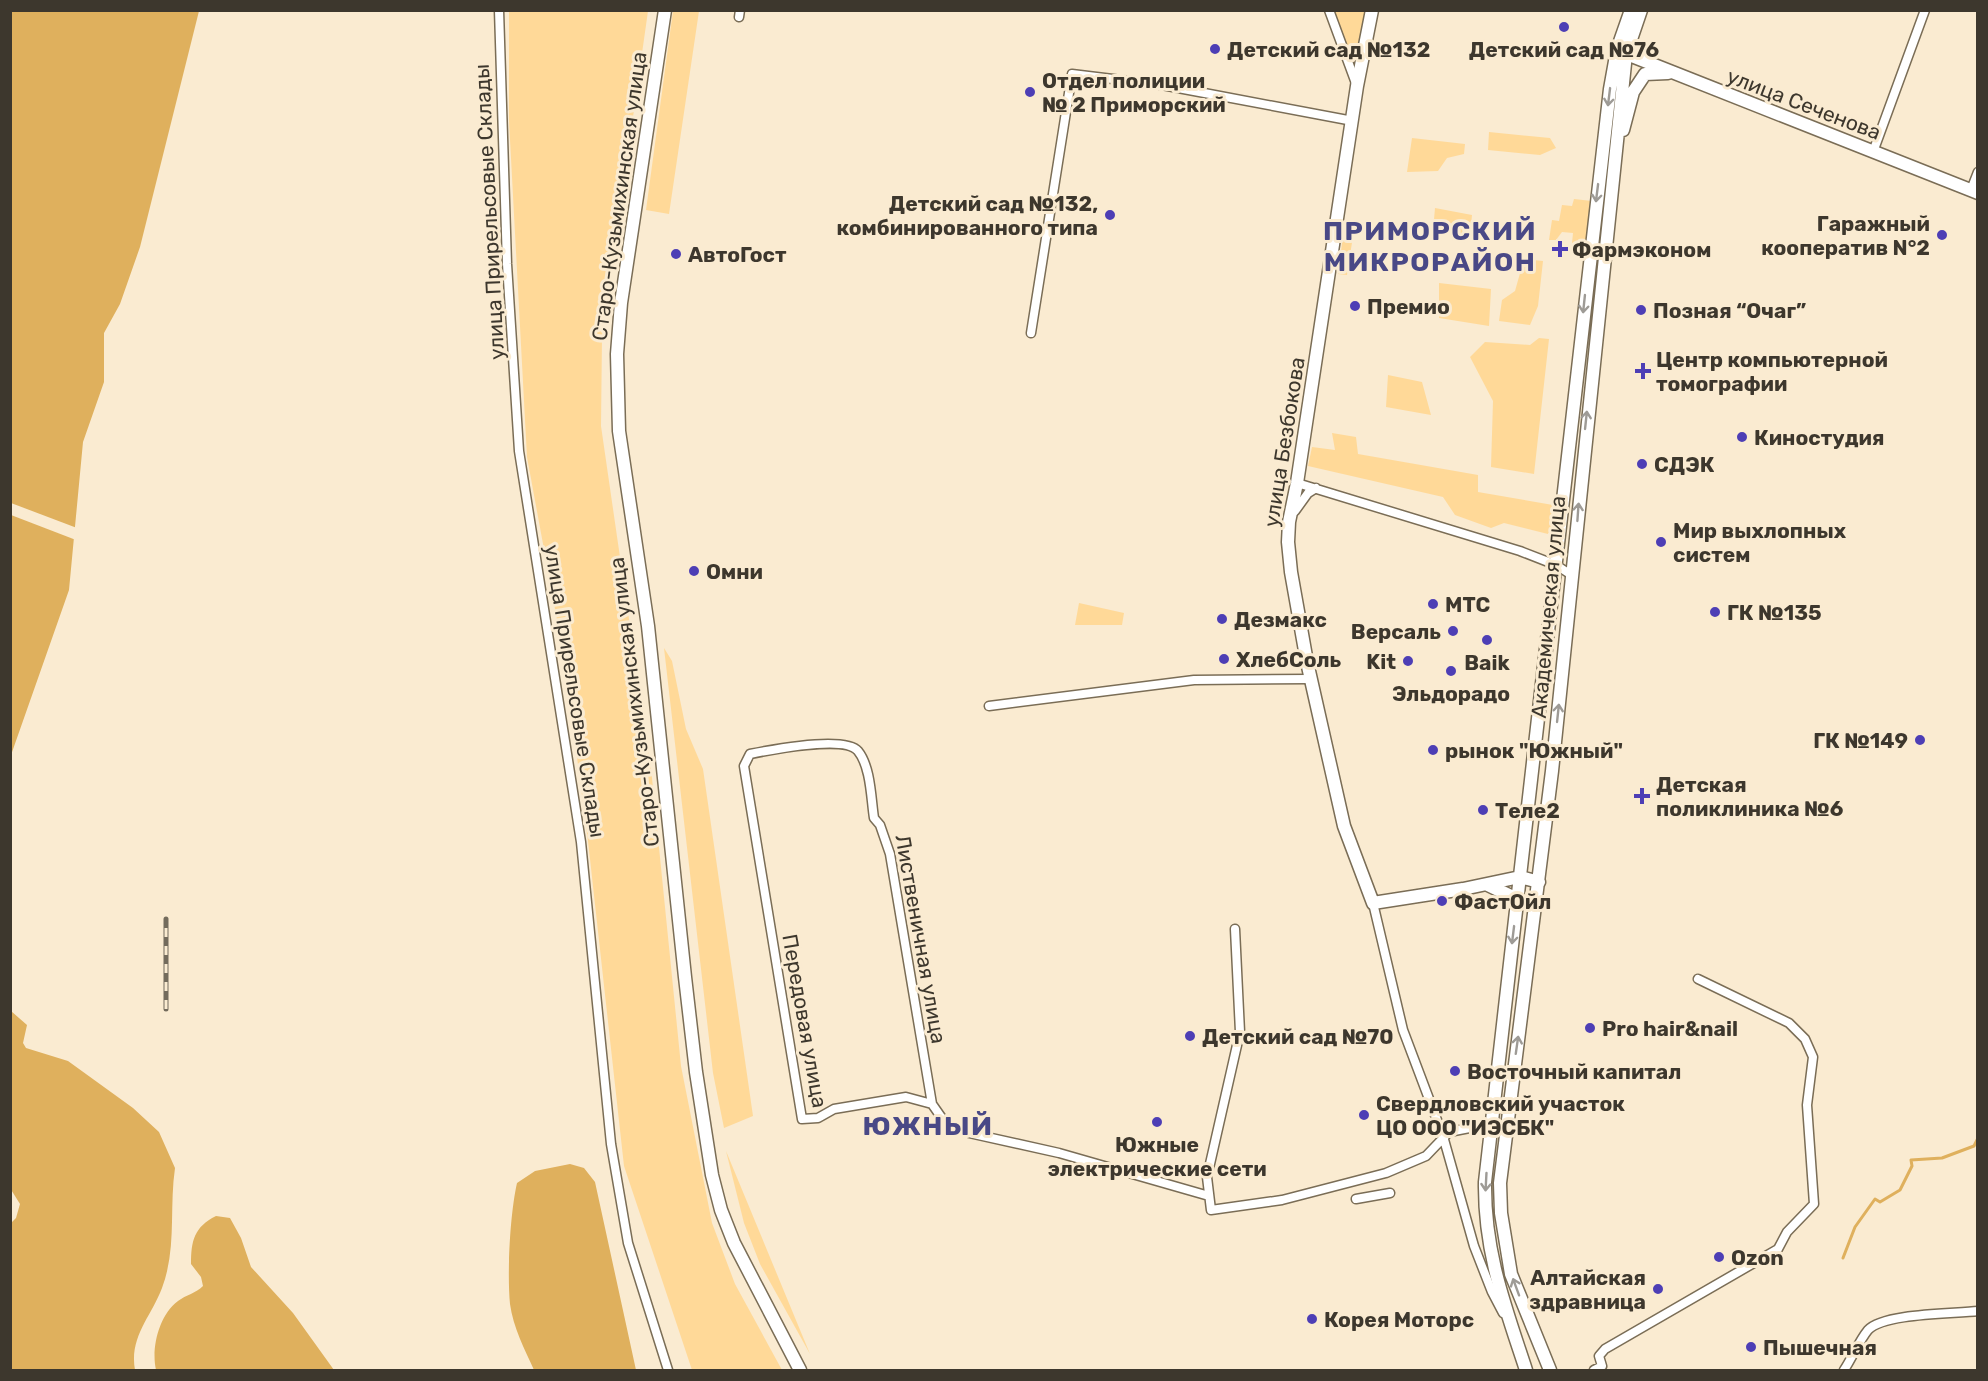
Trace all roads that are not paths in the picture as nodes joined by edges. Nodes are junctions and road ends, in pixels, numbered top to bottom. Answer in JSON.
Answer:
{"nodes":[{"id":1,"x":499,"y":10,"type":"edge"},
{"id":2,"x":665,"y":10,"type":"edge"},
{"id":3,"x":1329,"y":10,"type":"edge"},
{"id":4,"x":1372,"y":10,"type":"edge"},
{"id":5,"x":1631,"y":10,"type":"edge"},
{"id":6,"x":1641,"y":10,"type":"edge"},
{"id":7,"x":1925,"y":10,"type":"edge"},
{"id":8,"x":1621,"y":52,"type":"junction"},
{"id":9,"x":1676,"y":74,"type":"junction"},
{"id":10,"x":1357,"y":87,"type":"junction"},
{"id":11,"x":1353,"y":121,"type":"junction"},
{"id":12,"x":1873,"y":152,"type":"junction"},
{"id":13,"x":1612,"y":172,"type":"junction"},
{"id":14,"x":1977,"y":172,"type":"edge"},
{"id":15,"x":1974,"y":191,"type":"edge"},
{"id":16,"x":1031,"y":333,"type":"dead end"},
{"id":17,"x":1298,"y":483,"type":"junction"},
{"id":18,"x":1316,"y":488,"type":"junction"},
{"id":19,"x":1289,"y":522,"type":"junction"},
{"id":20,"x":1556,"y":565,"type":"junction"},
{"id":21,"x":1573,"y":576,"type":"junction"},
{"id":22,"x":1310,"y":679,"type":"junction"},
{"id":23,"x":989,"y":706,"type":"dead end"},
{"id":24,"x":858,"y":750,"type":"joint"},
{"id":25,"x":1524,"y":838,"type":"junction"},
{"id":26,"x":1543,"y":845,"type":"junction"},
{"id":27,"x":1520,"y":877,"type":"junction"},
{"id":28,"x":1539,"y":882,"type":"junction"},
{"id":29,"x":1488,"y":885,"type":"junction"},
{"id":30,"x":1517,"y":899,"type":"junction"},
{"id":31,"x":1373,"y":903,"type":"junction"},
{"id":32,"x":1235,"y":929,"type":"dead end"},
{"id":33,"x":1698,"y":979,"type":"dead end"},
{"id":34,"x":932,"y":1104,"type":"junction"},
{"id":35,"x":1490,"y":1124,"type":"junction"},
{"id":36,"x":1443,"y":1136,"type":"junction"},
{"id":37,"x":1390,"y":1193,"type":"dead end"},
{"id":38,"x":1209,"y":1196,"type":"junction"},
{"id":39,"x":1356,"y":1198,"type":"dead end"},
{"id":40,"x":1977,"y":1311,"type":"edge"},
{"id":41,"x":1514,"y":1333,"type":"junction"},
{"id":42,"x":668,"y":1371,"type":"edge"},
{"id":43,"x":800,"y":1371,"type":"edge"},
{"id":44,"x":1526,"y":1371,"type":"edge"},
{"id":45,"x":1531,"y":1371,"type":"edge"},
{"id":46,"x":1550,"y":1371,"type":"edge"},
{"id":47,"x":1594,"y":1371,"type":"edge"},
{"id":48,"x":1844,"y":1371,"type":"edge"}],
"edges":[{"from":1,"to":42,"type":"street","name":"улица Прирельсовые Склады"},
{"from":2,"to":43,"type":"main road","name":"Старо-Кузьмихинская улица"},
{"from":3,"to":10,"type":"street","name":"улица Безбокова"},
{"from":4,"to":10,"type":"main road","name":"улица Безбокова"},
{"from":5,"to":8,"type":"main road"},
{"from":6,"to":8,"type":"main road"},
{"from":7,"to":12,"type":"street"},
{"from":8,"to":9,"type":"main road","name":"улица Сеченова"},
{"from":8,"to":13,"type":"main road","name":"Академическая улица"},
{"from":8,"to":20,"type":"main road","one_way":true},
{"from":9,"to":12,"type":"main road","name":"улица Сеченова"},
{"from":9,"to":13,"type":"main road"},
{"from":10,"to":11,"type":"main road","name":"улица Безбокова"},
{"from":11,"to":16,"type":"street"},
{"from":11,"to":17,"type":"main road","name":"улица Безбокова"},
{"from":12,"to":15,"type":"main road","name":"улица Сеченова"},
{"from":21,"to":13,"type":"main road","name":"Академическая улица","one_way":true},
{"from":14,"to":15,"type":"street"},
{"from":17,"to":18,"type":"street"},
{"from":17,"to":19,"type":"main road","name":"улица Безбокова"},
{"from":18,"to":19,"type":"street"},
{"from":18,"to":20,"type":"street"},
{"from":19,"to":22,"type":"main road","name":"улица Безбокова"},
{"from":20,"to":21,"type":"street"},
{"from":20,"to":25,"type":"main road"},
{"from":26,"to":21,"type":"main road","name":"Академическая улица","one_way":true},
{"from":22,"to":23,"type":"street"},
{"from":22,"to":31,"type":"main road","name":"улица Безбокова"},
{"from":24,"to":34,"type":"street","name":"Лиственичная улица"},
{"from":24,"to":34,"type":"street","name":"Передовая улица"},
{"from":25,"to":26,"type":"main road"},
{"from":25,"to":27,"type":"main road"},
{"from":26,"to":28,"type":"main road","name":"Академическая улица"},
{"from":27,"to":28,"type":"main road"},
{"from":27,"to":29,"type":"main road"},
{"from":27,"to":30,"type":"main road"},
{"from":46,"to":28,"type":"main road","name":"Академическая улица","one_way":true},
{"from":29,"to":30,"type":"main road"},
{"from":29,"to":31,"type":"main road"},
{"from":30,"to":35,"type":"main road","one_way":true},
{"from":31,"to":36,"type":"street","name":"улица Безбокова"},
{"from":32,"to":38,"type":"street"},
{"from":33,"to":47,"type":"street"},
{"from":34,"to":38,"type":"street"},
{"from":35,"to":36,"type":"street"},
{"from":35,"to":41,"type":"main road","one_way":true},
{"from":36,"to":38,"type":"street"},
{"from":36,"to":41,"type":"street","name":"улица Безбокова"},
{"from":37,"to":39,"type":"street"},
{"from":40,"to":48,"type":"street"},
{"from":41,"to":44,"type":"main road"},
{"from":41,"to":45,"type":"main road"}]}
